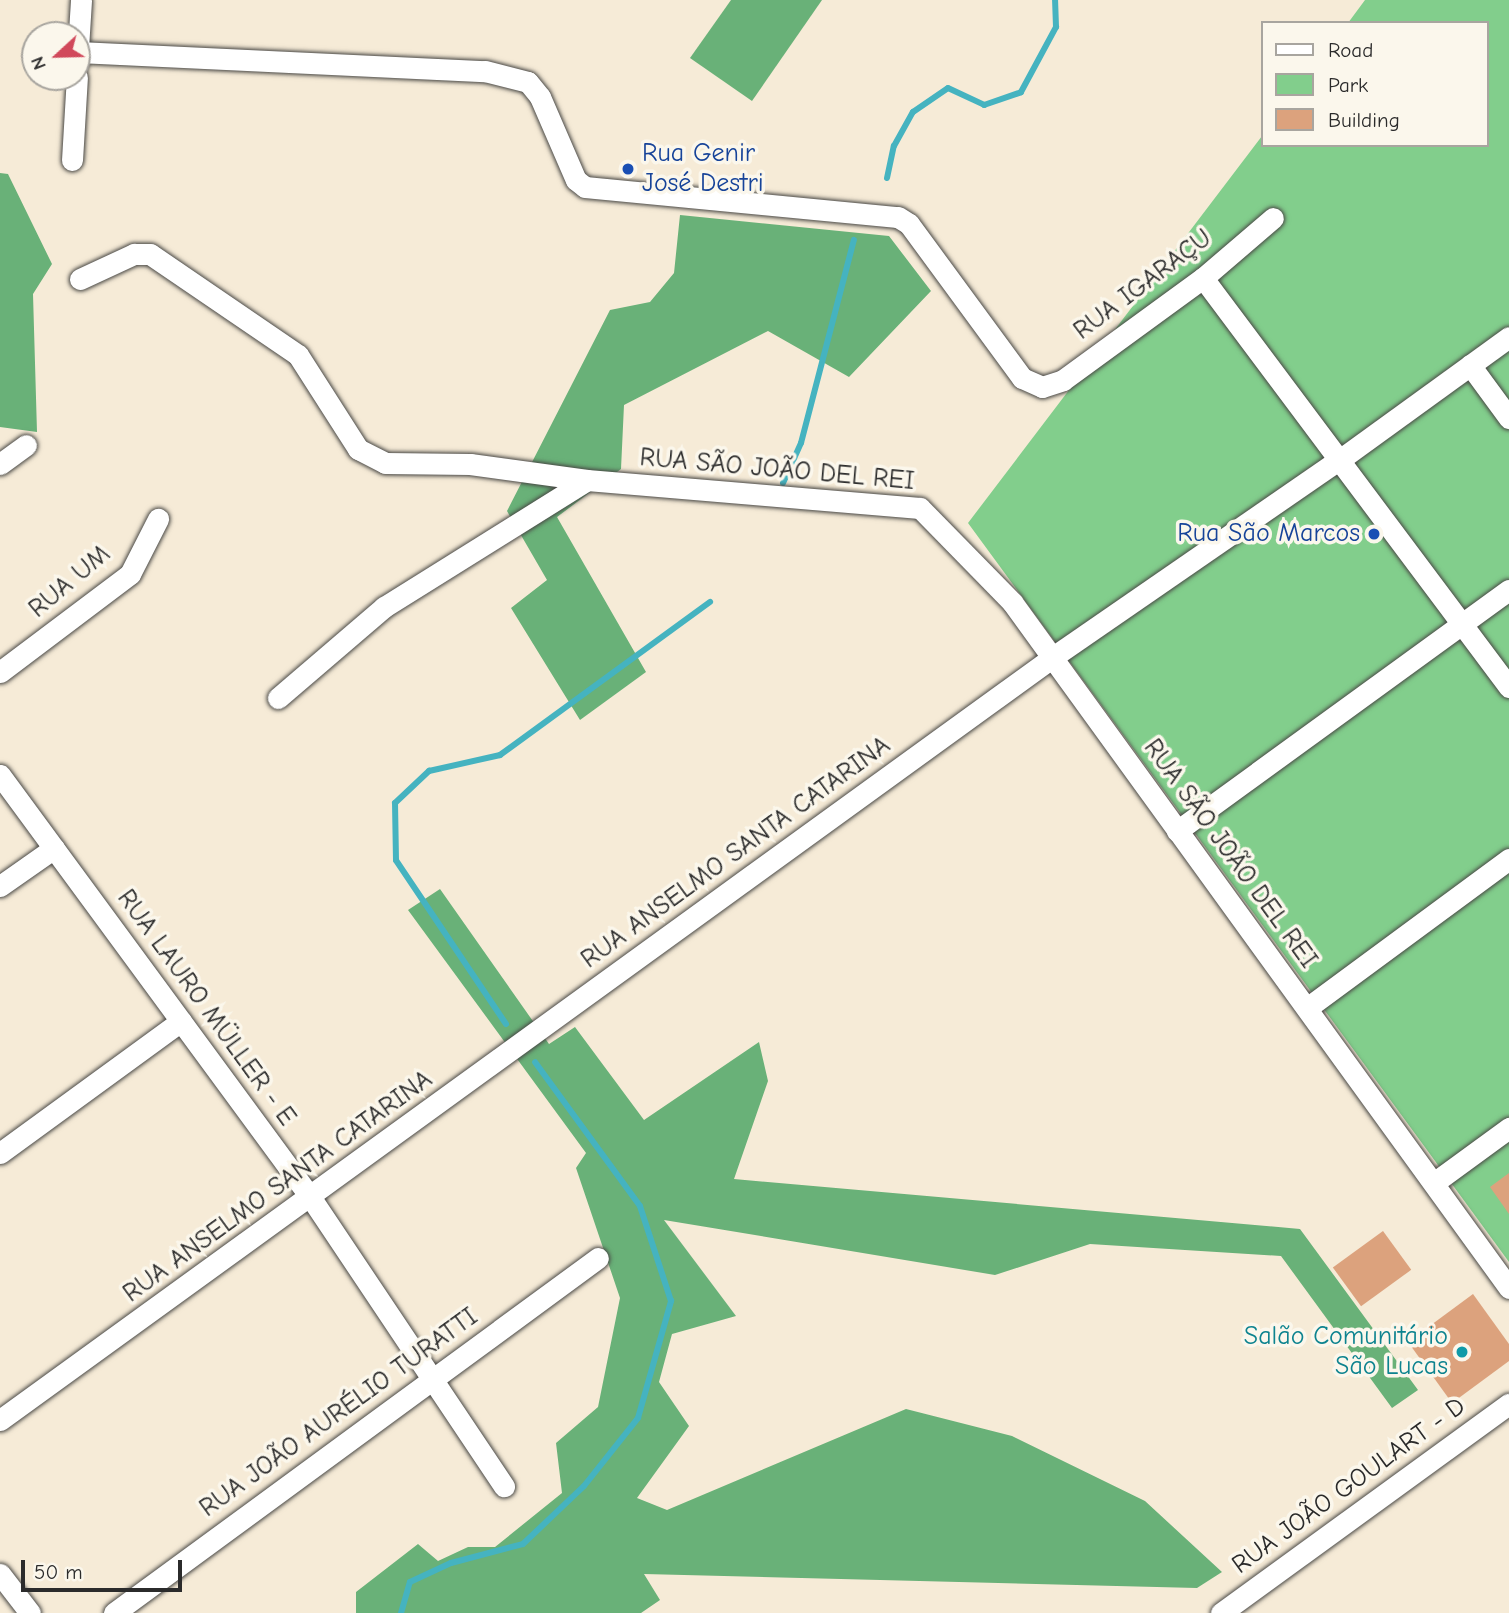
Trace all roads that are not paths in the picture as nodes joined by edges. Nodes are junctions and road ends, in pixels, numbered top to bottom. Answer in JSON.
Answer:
{"nodes":[{"id":1,"x":80,"y":0,"type":"edge"},
{"id":2,"x":79,"y":21,"type":"edge"},
{"id":3,"x":91,"y":53,"type":"edge"},
{"id":4,"x":76,"y":91,"type":"edge"},
{"id":5,"x":72,"y":160,"type":"dead end"},
{"id":6,"x":1273,"y":218,"type":"dead end"},
{"id":7,"x":1203,"y":278,"type":"junction"},
{"id":8,"x":80,"y":279,"type":"dead end"},
{"id":9,"x":1509,"y":337,"type":"edge"},
{"id":10,"x":1470,"y":365,"type":"junction"},
{"id":11,"x":1509,"y":418,"type":"edge"},
{"id":12,"x":26,"y":445,"type":"dead end"},
{"id":13,"x":1342,"y":458,"type":"junction"},
{"id":14,"x":0,"y":464,"type":"edge"},
{"id":15,"x":587,"y":480,"type":"junction"},
{"id":16,"x":158,"y":519,"type":"dead end"},
{"id":17,"x":1509,"y":590,"type":"edge"},
{"id":18,"x":1462,"y":624,"type":"junction"},
{"id":19,"x":1054,"y":657,"type":"junction"},
{"id":20,"x":0,"y":672,"type":"edge"},
{"id":21,"x":1509,"y":687,"type":"edge"},
{"id":22,"x":278,"y":698,"type":"dead end"},
{"id":23,"x":0,"y":775,"type":"edge"},
{"id":24,"x":1177,"y":831,"type":"junction"},
{"id":25,"x":54,"y":848,"type":"junction"},
{"id":26,"x":1509,"y":859,"type":"edge"},
{"id":27,"x":0,"y":886,"type":"edge"},
{"id":28,"x":1307,"y":1008,"type":"junction"},
{"id":29,"x":180,"y":1021,"type":"junction"},
{"id":30,"x":1509,"y":1128,"type":"edge"},
{"id":31,"x":0,"y":1153,"type":"edge"},
{"id":32,"x":1435,"y":1182,"type":"junction"},
{"id":33,"x":311,"y":1198,"type":"junction"},
{"id":34,"x":598,"y":1258,"type":"dead end"},
{"id":35,"x":1509,"y":1288,"type":"edge"},
{"id":36,"x":434,"y":1378,"type":"junction"},
{"id":37,"x":1509,"y":1404,"type":"edge"},
{"id":38,"x":0,"y":1420,"type":"edge"},
{"id":39,"x":504,"y":1486,"type":"dead end"},
{"id":40,"x":0,"y":1574,"type":"edge"},
{"id":41,"x":30,"y":1613,"type":"edge"},
{"id":42,"x":114,"y":1613,"type":"edge"},
{"id":43,"x":1222,"y":1613,"type":"edge"}],
"edges":[{"from":1,"to":2,"type":"street"},
{"from":3,"to":7,"type":"street","name":"RUA IGARAÇU"},
{"from":4,"to":5,"type":"street"},
{"from":6,"to":7,"type":"street","name":"RUA IGARAÇU"},
{"from":7,"to":13,"type":"street"},
{"from":8,"to":15,"type":"street","name":"RUA SÃO JOÃO DEL REI"},
{"from":9,"to":10,"type":"street","name":"RUA ANSELMO SANTA CATARINA"},
{"from":10,"to":11,"type":"street"},
{"from":10,"to":13,"type":"street","name":"RUA ANSELMO SANTA CATARINA"},
{"from":12,"to":14,"type":"street"},
{"from":13,"to":18,"type":"street"},
{"from":13,"to":19,"type":"street","name":"RUA ANSELMO SANTA CATARINA"},
{"from":15,"to":19,"type":"street","name":"RUA SÃO JOÃO DEL REI"},
{"from":15,"to":22,"type":"street"},
{"from":16,"to":20,"type":"street","name":"RUA UM"},
{"from":17,"to":18,"type":"street"},
{"from":18,"to":21,"type":"street"},
{"from":18,"to":24,"type":"street"},
{"from":19,"to":24,"type":"street","name":"RUA SÃO JOÃO DEL REI"},
{"from":19,"to":33,"type":"street","name":"RUA ANSELMO SANTA CATARINA"},
{"from":23,"to":25,"type":"street","name":"RUA LAURO MÜLLER - E"},
{"from":24,"to":28,"type":"street","name":"RUA SÃO JOÃO DEL REI"},
{"from":25,"to":27,"type":"street"},
{"from":25,"to":29,"type":"street","name":"RUA LAURO MÜLLER - E"},
{"from":26,"to":28,"type":"street"},
{"from":28,"to":32,"type":"street","name":"RUA SÃO JOÃO DEL REI"},
{"from":29,"to":31,"type":"street"},
{"from":29,"to":33,"type":"street","name":"RUA LAURO MÜLLER - E"},
{"from":30,"to":32,"type":"street"},
{"from":32,"to":35,"type":"street","name":"RUA SÃO JOÃO DEL REI"},
{"from":33,"to":36,"type":"street","name":"RUA LAURO MÜLLER - E"},
{"from":33,"to":38,"type":"street","name":"RUA ANSELMO SANTA CATARINA"},
{"from":34,"to":36,"type":"street","name":"RUA JOÃO AURÉLIO TURATTI"},
{"from":36,"to":39,"type":"street","name":"RUA LAURO MÜLLER - E"},
{"from":36,"to":42,"type":"street","name":"RUA JOÃO AURÉLIO TURATTI"},
{"from":37,"to":43,"type":"street","name":"RUA JOÃO GOULART - D"},
{"from":40,"to":41,"type":"street"}]}
